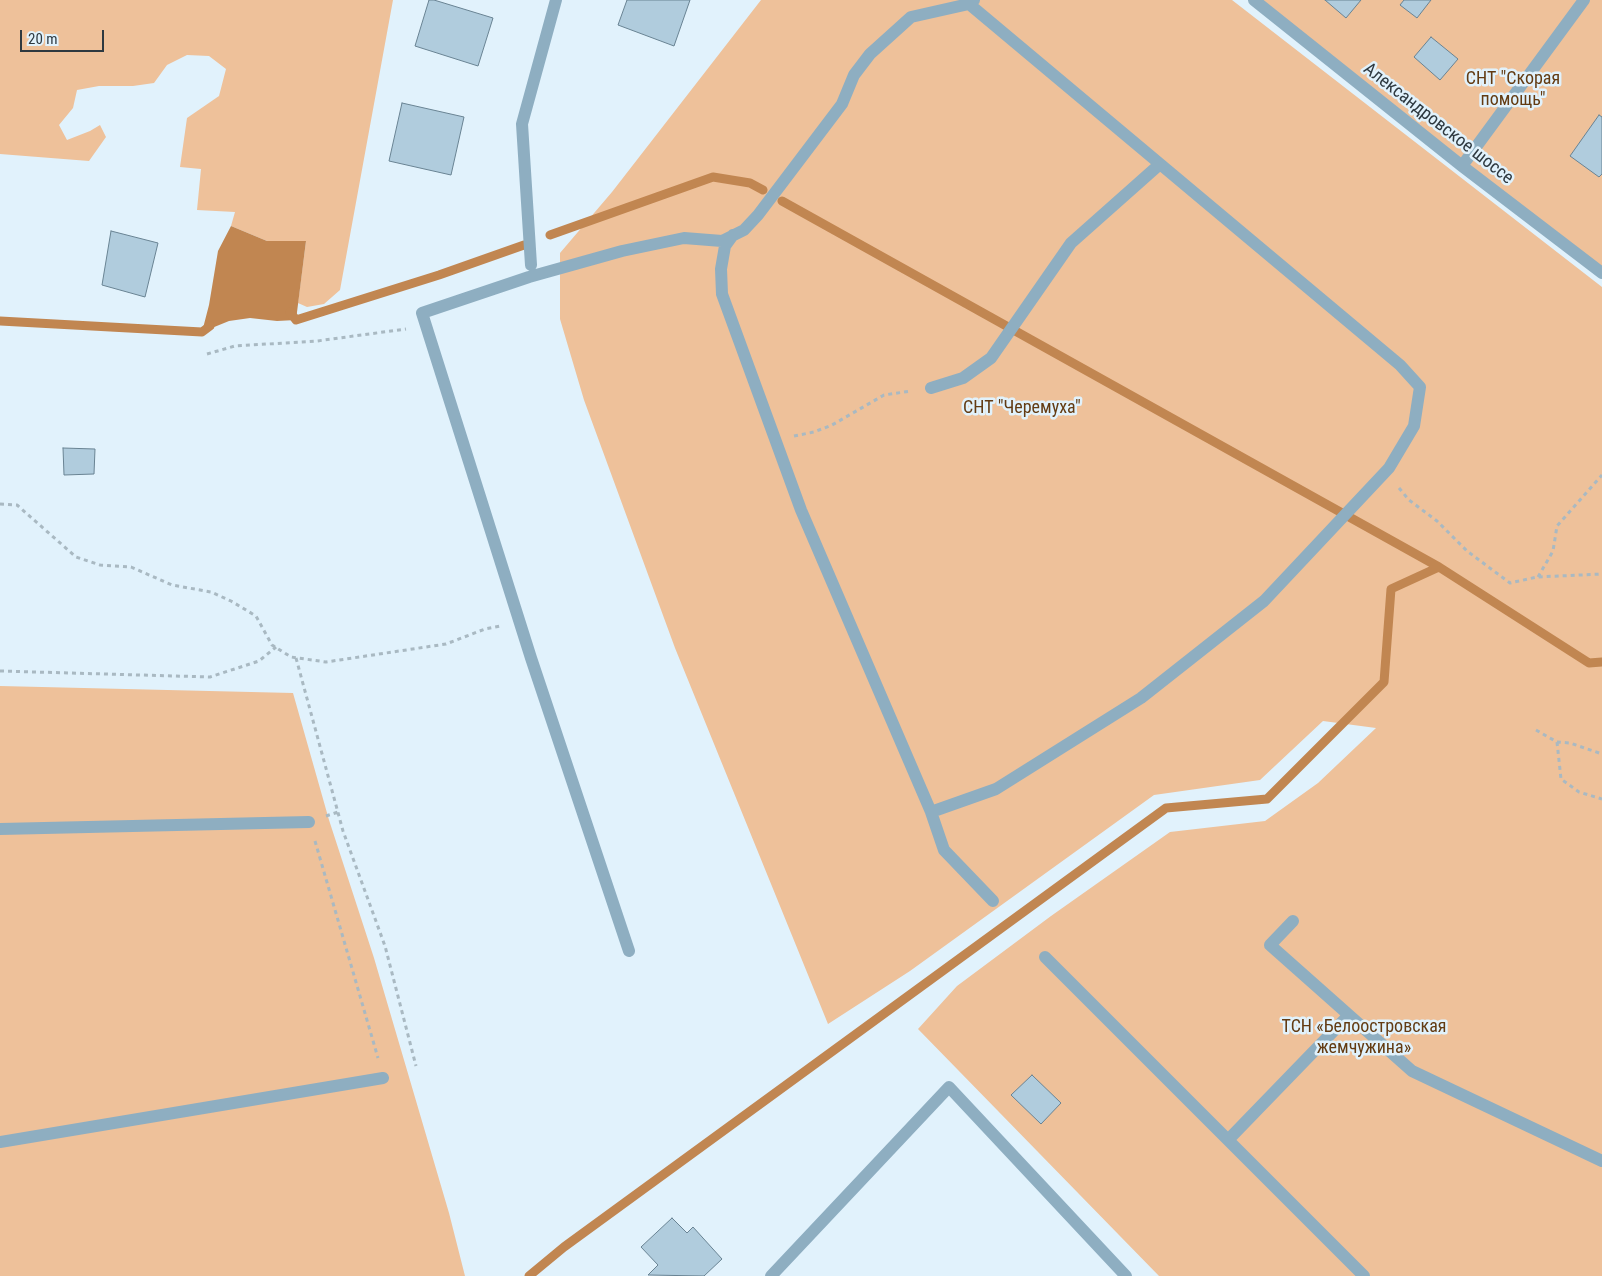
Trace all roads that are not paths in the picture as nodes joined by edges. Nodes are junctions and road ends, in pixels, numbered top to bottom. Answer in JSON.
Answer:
{"nodes":[{"id":1,"x":556,"y":0,"type":"edge"},
{"id":2,"x":1254,"y":0,"type":"edge"},
{"id":3,"x":1584,"y":0,"type":"edge"},
{"id":4,"x":971,"y":2,"type":"edge"},
{"id":5,"x":1160,"y":164,"type":"junction"},
{"id":6,"x":1462,"y":166,"type":"junction"},
{"id":7,"x":733,"y":235,"type":"junction"},
{"id":8,"x":531,"y":265,"type":"dead end"},
{"id":9,"x":1602,"y":273,"type":"edge"},
{"id":10,"x":931,"y":388,"type":"road end"},
{"id":11,"x":931,"y":812,"type":"junction"},
{"id":12,"x":309,"y":822,"type":"road end"},
{"id":13,"x":0,"y":829,"type":"edge"},
{"id":14,"x":994,"y":901,"type":"dead end"},
{"id":15,"x":1293,"y":921,"type":"dead end"},
{"id":16,"x":629,"y":951,"type":"dead end"},
{"id":17,"x":1045,"y":956,"type":"dead end"},
{"id":18,"x":1349,"y":1015,"type":"junction"},
{"id":19,"x":383,"y":1078,"type":"road end"},
{"id":20,"x":1228,"y":1140,"type":"junction"},
{"id":21,"x":0,"y":1142,"type":"edge"},
{"id":22,"x":1602,"y":1160,"type":"edge"},
{"id":23,"x":771,"y":1276,"type":"edge"},
{"id":24,"x":1126,"y":1276,"type":"edge"},
{"id":25,"x":1364,"y":1276,"type":"edge"}],
"edges":[{"from":1,"to":8,"type":"street"},
{"from":2,"to":6,"type":"street","name":"Александровское шоссе"},
{"from":3,"to":6,"type":"street"},
{"from":4,"to":5,"type":"street"},
{"from":4,"to":7,"type":"street"},
{"from":5,"to":10,"type":"street"},
{"from":5,"to":11,"type":"street"},
{"from":6,"to":9,"type":"street","name":"Александровское шоссе"},
{"from":7,"to":11,"type":"street"},
{"from":7,"to":16,"type":"street"},
{"from":11,"to":14,"type":"street"},
{"from":12,"to":13,"type":"street"},
{"from":15,"to":18,"type":"street"},
{"from":17,"to":20,"type":"street"},
{"from":18,"to":20,"type":"street"},
{"from":18,"to":22,"type":"street"},
{"from":19,"to":21,"type":"street"},
{"from":20,"to":25,"type":"street"},
{"from":23,"to":24,"type":"street"}]}
